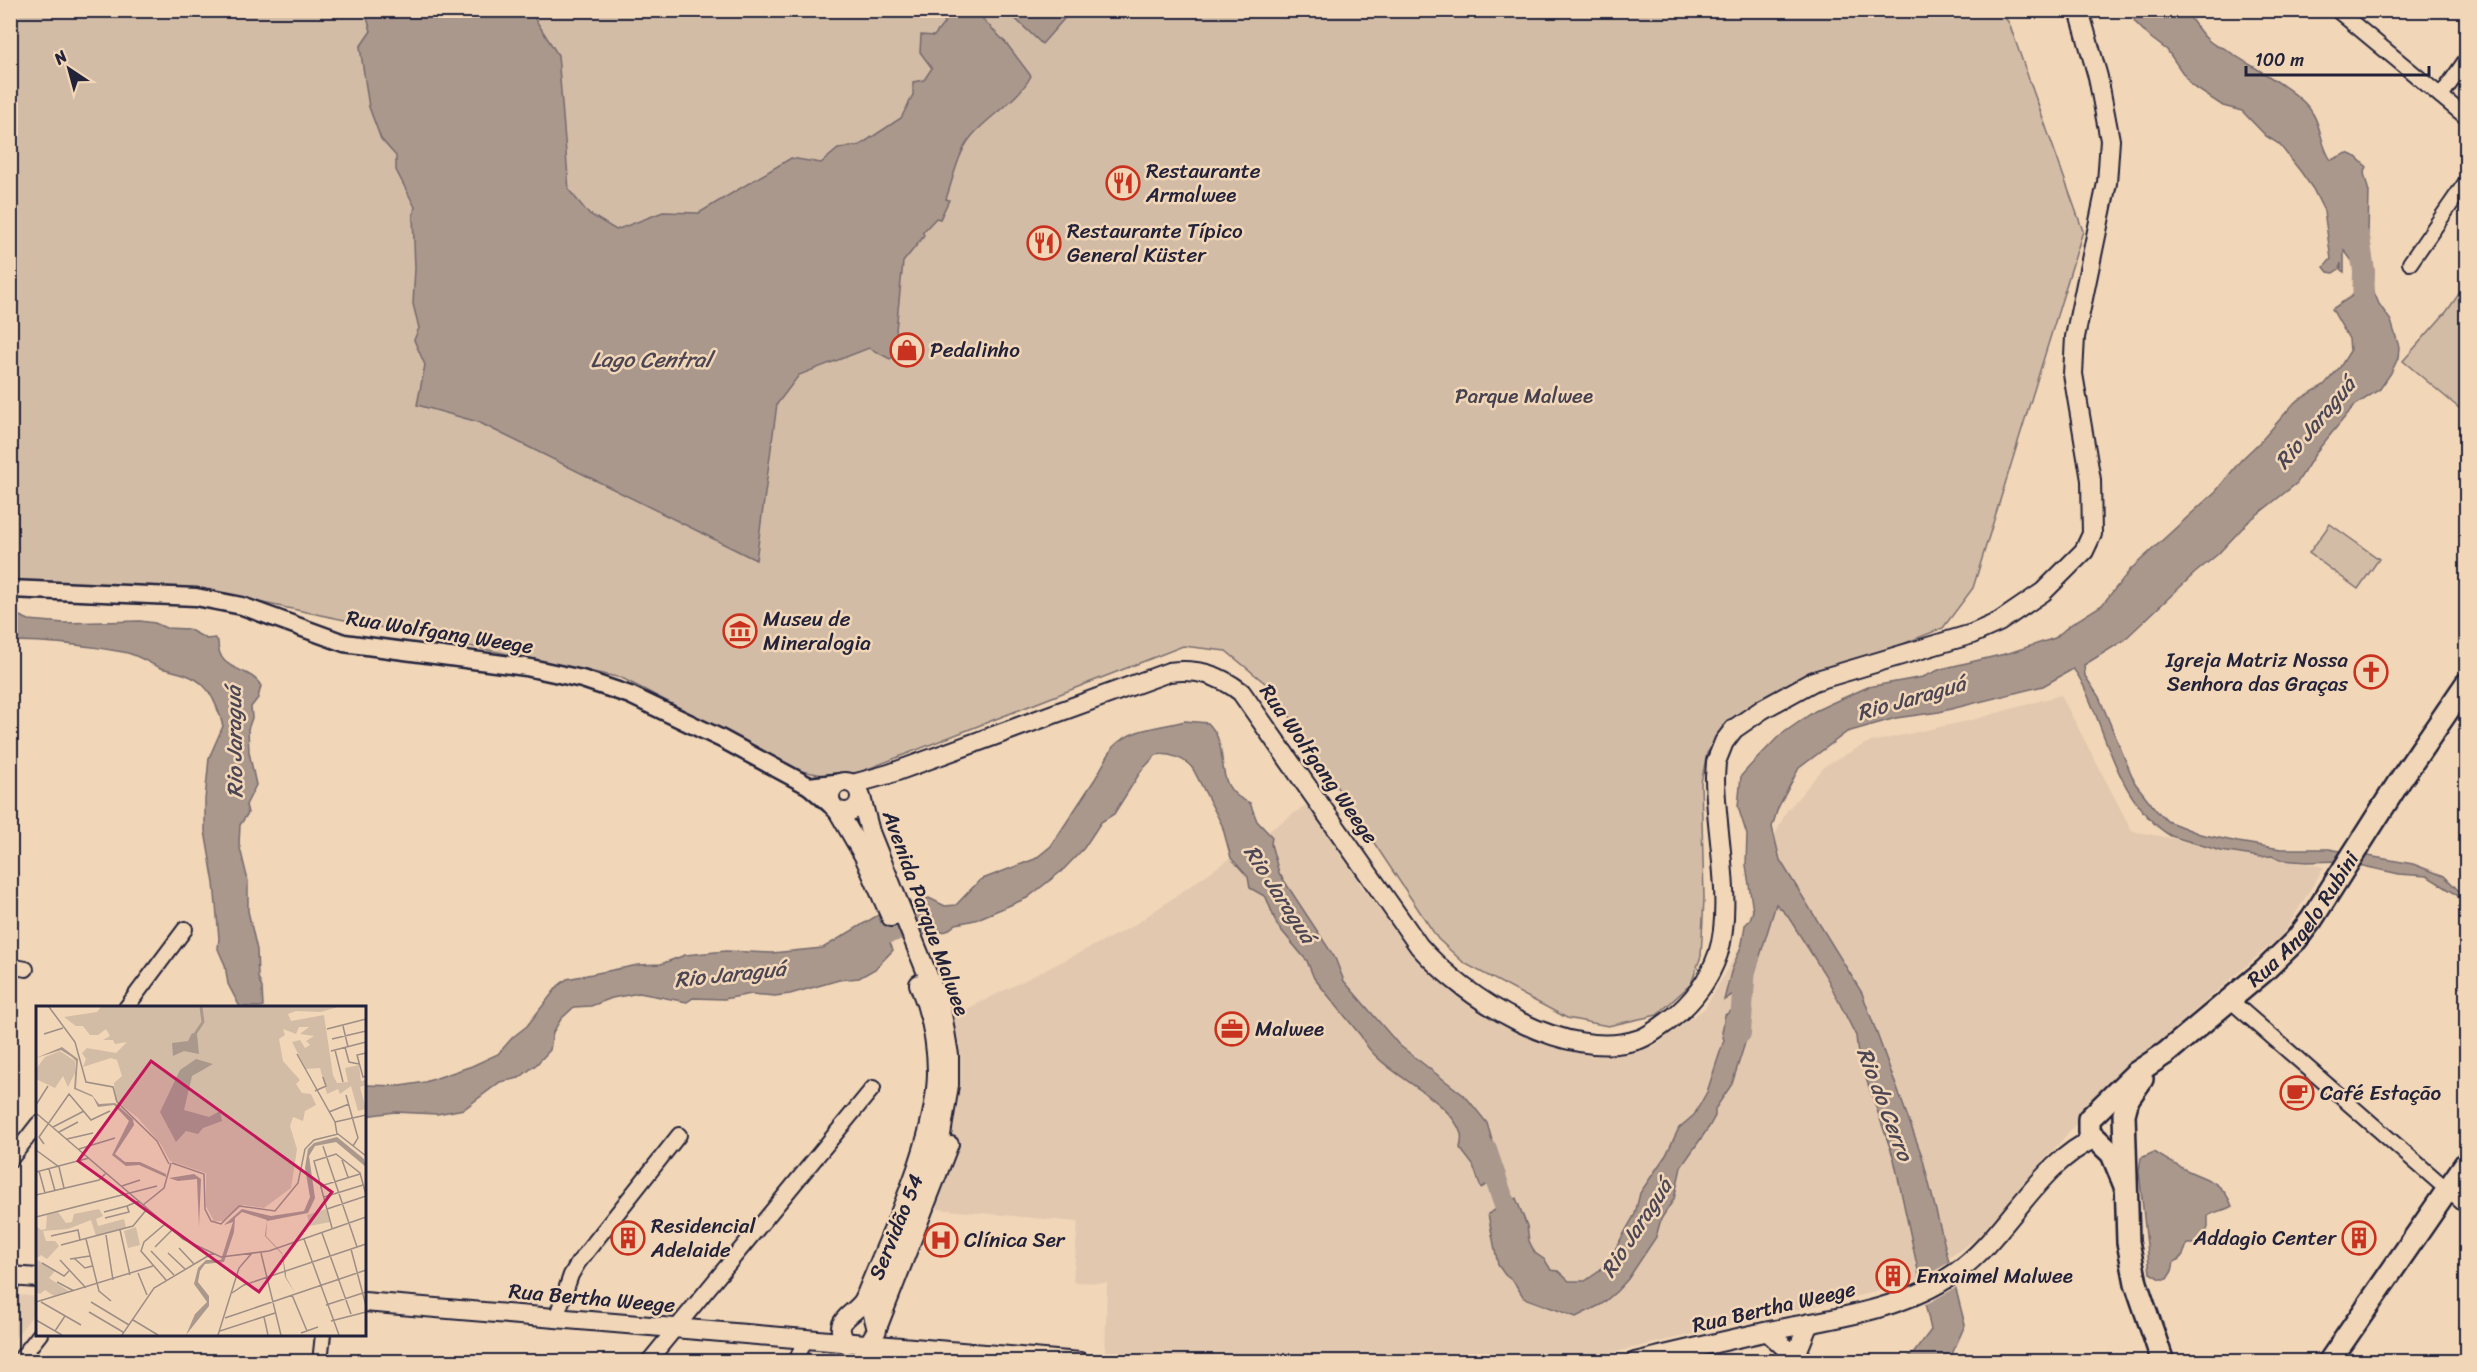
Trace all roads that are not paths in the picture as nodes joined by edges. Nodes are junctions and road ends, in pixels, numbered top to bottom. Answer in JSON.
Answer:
{"nodes":[{"id":1,"x":2079,"y":10,"type":"edge"},
{"id":2,"x":2341,"y":12,"type":"edge"},
{"id":3,"x":2466,"y":60,"type":"edge"},
{"id":4,"x":2441,"y":96,"type":"junction"},
{"id":5,"x":2466,"y":117,"type":"edge"},
{"id":6,"x":2466,"y":182,"type":"edge"},
{"id":7,"x":2410,"y":263,"type":"dead end"},
{"id":8,"x":10,"y":589,"type":"edge"},
{"id":9,"x":2466,"y":684,"type":"edge"},
{"id":10,"x":809,"y":786,"type":"junction"},
{"id":11,"x":854,"y":789,"type":"junction"},
{"id":12,"x":835,"y":808,"type":"junction"},
{"id":13,"x":883,"y":884,"type":"junction"},
{"id":14,"x":185,"y":929,"type":"dead end"},
{"id":15,"x":912,"y":952,"type":"junction"},
{"id":16,"x":10,"y":966,"type":"edge"},
{"id":17,"x":26,"y":969,"type":"dead end"},
{"id":18,"x":2230,"y":1000,"type":"junction"},
{"id":19,"x":127,"y":1006,"type":"edge"},
{"id":20,"x":2156,"y":1060,"type":"junction"},
{"id":21,"x":873,"y":1088,"type":"dead end"},
{"id":22,"x":2093,"y":1124,"type":"junction"},
{"id":23,"x":679,"y":1135,"type":"dead end"},
{"id":24,"x":33,"y":1137,"type":"edge"},
{"id":25,"x":951,"y":1144,"type":"dead end"},
{"id":26,"x":10,"y":1160,"type":"edge"},
{"id":27,"x":2466,"y":1163,"type":"edge"},
{"id":28,"x":2125,"y":1186,"type":"junction"},
{"id":29,"x":2447,"y":1190,"type":"junction"},
{"id":30,"x":2466,"y":1206,"type":"edge"},
{"id":31,"x":10,"y":1276,"type":"edge"},
{"id":32,"x":36,"y":1278,"type":"edge"},
{"id":33,"x":366,"y":1302,"type":"edge"},
{"id":34,"x":857,"y":1309,"type":"junction"},
{"id":35,"x":556,"y":1318,"type":"junction"},
{"id":36,"x":877,"y":1322,"type":"junction"},
{"id":37,"x":1809,"y":1323,"type":"junction"},
{"id":38,"x":841,"y":1326,"type":"junction"},
{"id":39,"x":676,"y":1328,"type":"junction"},
{"id":40,"x":1768,"y":1332,"type":"junction"},
{"id":41,"x":39,"y":1336,"type":"edge"},
{"id":42,"x":323,"y":1336,"type":"edge"},
{"id":43,"x":811,"y":1340,"type":"junction"},
{"id":44,"x":847,"y":1344,"type":"junction"},
{"id":45,"x":868,"y":1345,"type":"junction"},
{"id":46,"x":902,"y":1347,"type":"junction"},
{"id":47,"x":929,"y":1356,"type":"edge"},
{"id":48,"x":1794,"y":1359,"type":"edge"},
{"id":49,"x":1054,"y":1360,"type":"edge"},
{"id":50,"x":18,"y":1362,"type":"edge"},
{"id":51,"x":320,"y":1362,"type":"edge"},
{"id":52,"x":648,"y":1362,"type":"edge"},
{"id":53,"x":796,"y":1362,"type":"edge"},
{"id":54,"x":1080,"y":1362,"type":"edge"},
{"id":55,"x":1635,"y":1362,"type":"edge"},
{"id":56,"x":2163,"y":1362,"type":"edge"},
{"id":57,"x":2329,"y":1362,"type":"edge"}],
"edges":[{"from":1,"to":11,"type":"main road","name":"Rua Wolfgang Weege"},
{"from":2,"to":4,"type":"street"},
{"from":3,"to":4,"type":"street"},
{"from":4,"to":5,"type":"street"},
{"from":6,"to":7,"type":"street"},
{"from":8,"to":10,"type":"street","name":"Rua Wolfgang Weege"},
{"from":9,"to":18,"type":"main road","name":"Rua Angelo Rubini"},
{"from":10,"to":11,"type":"street","name":"Rua Wolfgang Weege"},
{"from":10,"to":12,"type":"street","name":"Rua Wolfgang Weege"},
{"from":11,"to":12,"type":"main road"},
{"from":11,"to":12,"type":"main road"},
{"from":11,"to":13,"type":"main road","name":"Avenida Parque Malwee"},
{"from":12,"to":13,"type":"main road","name":"Avenida Parque Malwee"},
{"from":13,"to":15,"type":"main road","name":"Avenida Parque Malwee"},
{"from":14,"to":19,"type":"street"},
{"from":15,"to":34,"type":"main road","name":"Avenida Parque Malwee"},
{"from":15,"to":36,"type":"main road","name":"Avenida Parque Malwee"},
{"from":16,"to":17,"type":"street"},
{"from":18,"to":20,"type":"main road","name":"Rua Angelo Rubini"},
{"from":18,"to":29,"type":"street"},
{"from":20,"to":22,"type":"main road","name":"Rua Angelo Rubini"},
{"from":20,"to":28,"type":"main road"},
{"from":21,"to":39,"type":"street"},
{"from":22,"to":28,"type":"main road"},
{"from":22,"to":37,"type":"main road","name":"Rua Bertha Weege"},
{"from":23,"to":35,"type":"street"},
{"from":24,"to":26,"type":"street"},
{"from":25,"to":36,"type":"street","name":"Servidão 54"},
{"from":27,"to":29,"type":"main road"},
{"from":28,"to":56,"type":"main road"},
{"from":29,"to":30,"type":"street"},
{"from":29,"to":57,"type":"main road"},
{"from":31,"to":32,"type":"main road"},
{"from":33,"to":35,"type":"main road","name":"Rua Bertha Weege"},
{"from":34,"to":36,"type":"main road"},
{"from":34,"to":38,"type":"main road"},
{"from":35,"to":39,"type":"main road","name":"Rua Bertha Weege"},
{"from":36,"to":45,"type":"main road"},
{"from":36,"to":46,"type":"main road"},
{"from":37,"to":40,"type":"main road","name":"Rua Bertha Weege"},
{"from":37,"to":48,"type":"main road"},
{"from":38,"to":43,"type":"main road"},
{"from":38,"to":44,"type":"main road"},
{"from":39,"to":43,"type":"main road","name":"Rua Bertha Weege"},
{"from":39,"to":52,"type":"street"},
{"from":40,"to":48,"type":"main road"},
{"from":40,"to":55,"type":"main road","name":"Rua Bertha Weege"},
{"from":41,"to":50,"type":"street"},
{"from":42,"to":51,"type":"street"},
{"from":43,"to":44,"type":"main road","name":"Rua Bertha Weege"},
{"from":43,"to":53,"type":"street"},
{"from":44,"to":45,"type":"main road","name":"Rua Bertha Weege"},
{"from":45,"to":46,"type":"main road","name":"Rua Bertha Weege"},
{"from":46,"to":47,"type":"main road","name":"Rua Bertha Weege"},
{"from":47,"to":49,"type":"main road","name":"Rua Bertha Weege"},
{"from":49,"to":54,"type":"main road","name":"Rua Bertha Weege"}]}
